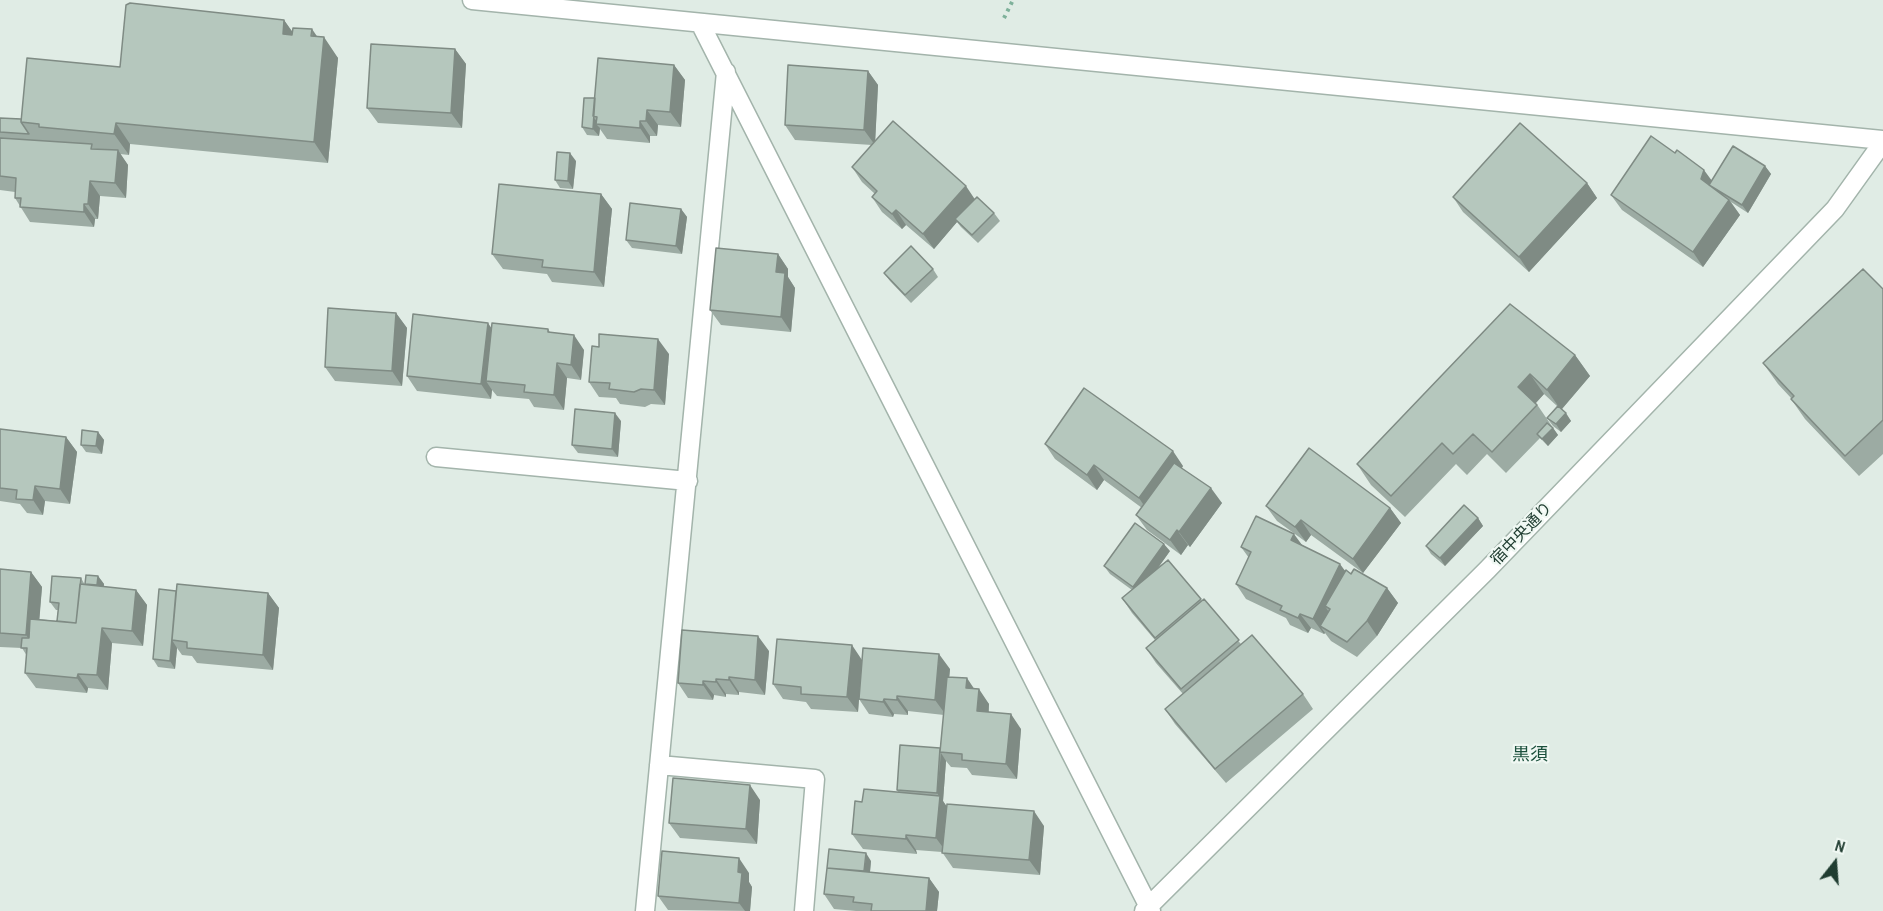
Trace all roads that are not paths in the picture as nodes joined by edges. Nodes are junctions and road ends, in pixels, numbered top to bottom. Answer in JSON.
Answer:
{"nodes":[{"id":1,"x":472,"y":0,"type":"edge"},
{"id":2,"x":700,"y":23,"type":"junction"},
{"id":3,"x":726,"y":72,"type":"junction"},
{"id":4,"x":1883,"y":141,"type":"edge"},
{"id":5,"x":436,"y":457,"type":"dead end"},
{"id":6,"x":688,"y":481,"type":"junction"},
{"id":7,"x":660,"y":765,"type":"junction"},
{"id":8,"x":1148,"y":910,"type":"edge"},
{"id":9,"x":645,"y":911,"type":"edge"},
{"id":10,"x":804,"y":911,"type":"edge"}],
"edges":[{"from":1,"to":2,"type":"street"},
{"from":2,"to":3,"type":"street"},
{"from":2,"to":4,"type":"street"},
{"from":3,"to":6,"type":"street"},
{"from":3,"to":8,"type":"street"},
{"from":4,"to":8,"type":"street","name":"宿中央通り"},
{"from":5,"to":6,"type":"street"},
{"from":6,"to":7,"type":"street"},
{"from":7,"to":9,"type":"street"},
{"from":7,"to":10,"type":"street"}]}
